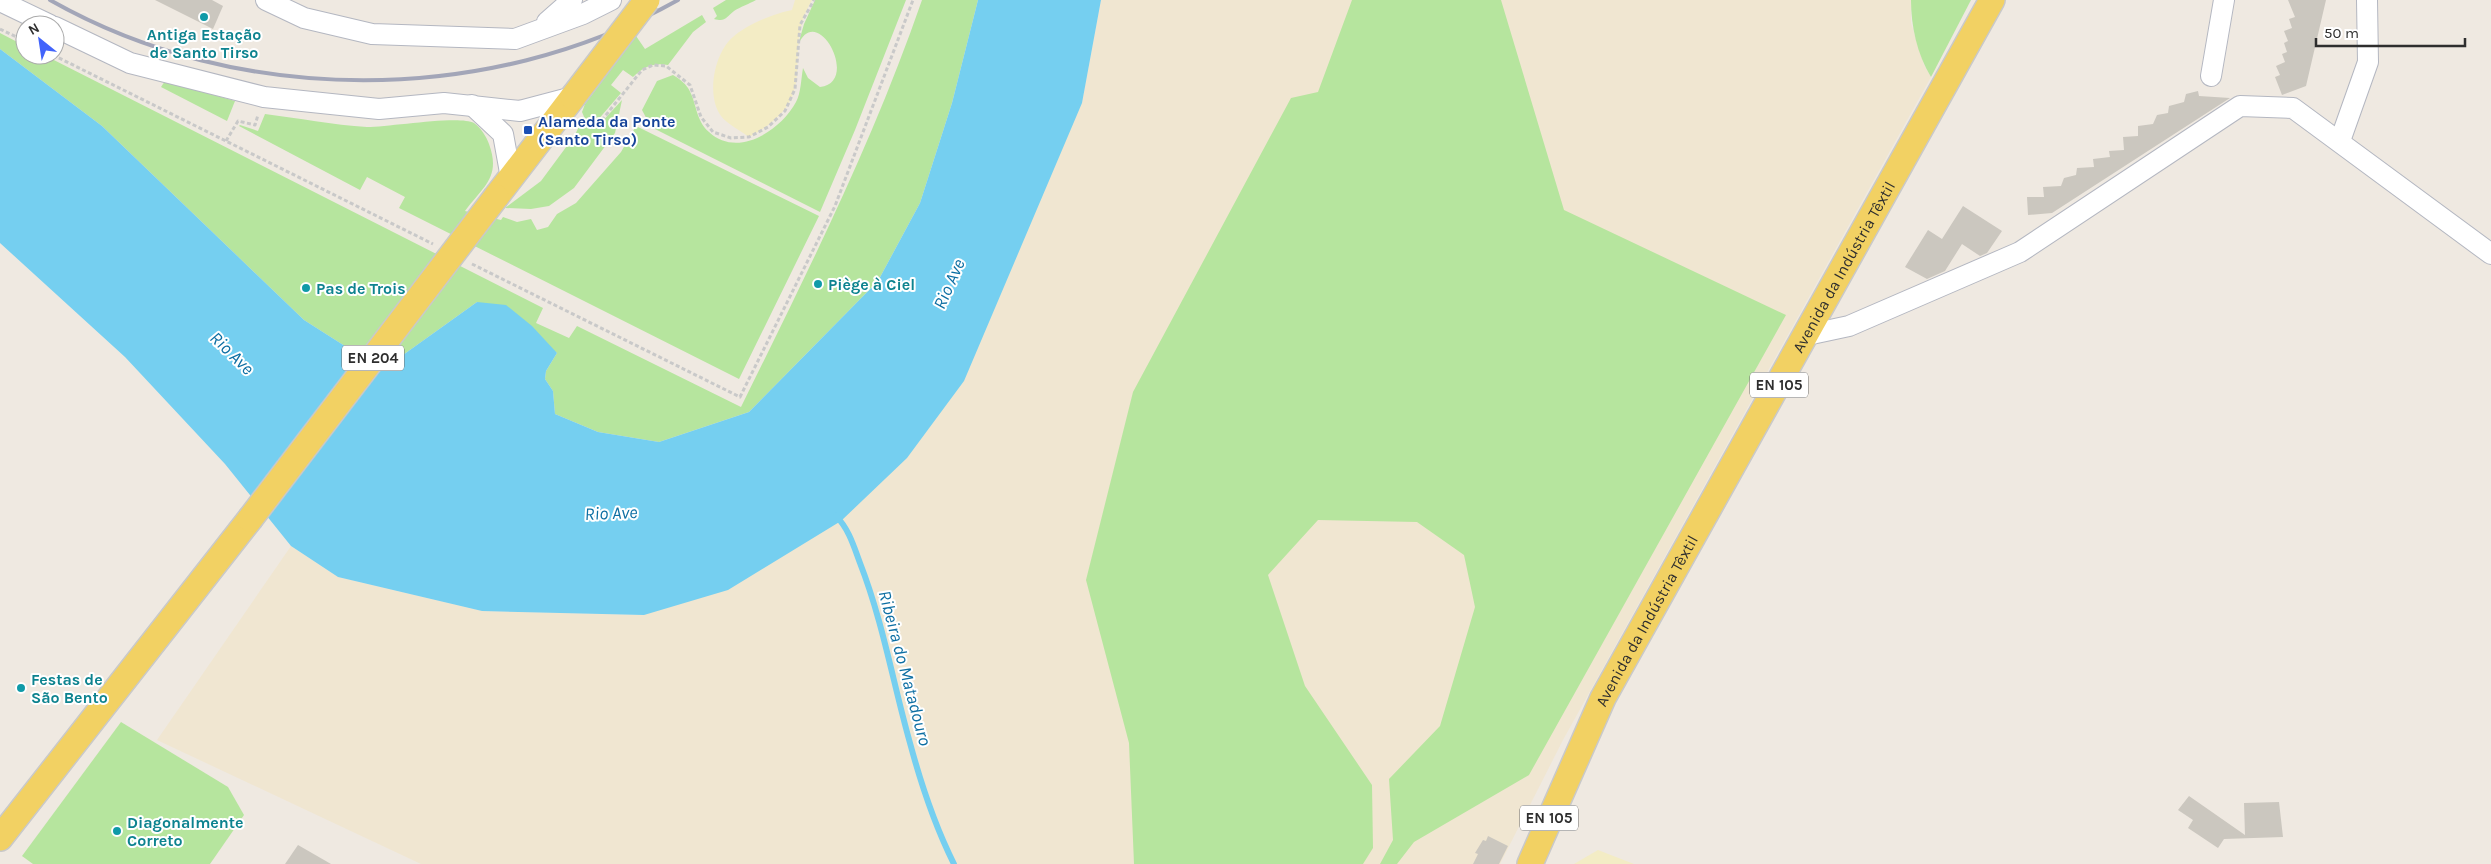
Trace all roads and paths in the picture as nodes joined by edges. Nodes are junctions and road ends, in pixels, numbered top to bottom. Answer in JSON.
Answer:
{"nodes":[{"id":1,"x":266,"y":0,"type":"edge"},
{"id":2,"x":647,"y":0,"type":"edge"},
{"id":3,"x":814,"y":0,"type":"edge"},
{"id":4,"x":913,"y":0,"type":"edge"},
{"id":5,"x":1992,"y":0,"type":"edge"},
{"id":6,"x":2224,"y":0,"type":"edge"},
{"id":7,"x":2367,"y":0,"type":"edge"},
{"id":8,"x":0,"y":1,"type":"edge"},
{"id":9,"x":603,"y":2,"type":"edge"},
{"id":10,"x":559,"y":4,"type":"edge"},
{"id":11,"x":29,"y":15,"type":"edge"},
{"id":12,"x":0,"y":29,"type":"edge"},
{"id":13,"x":65,"y":32,"type":"edge"},
{"id":14,"x":533,"y":32,"type":"junction"},
{"id":15,"x":15,"y":36,"type":"edge"},
{"id":16,"x":65,"y":61,"type":"edge"},
{"id":17,"x":2211,"y":76,"type":"dead end"},
{"id":18,"x":573,"y":97,"type":"junction"},
{"id":19,"x":472,"y":105,"type":"junction"},
{"id":20,"x":238,"y":121,"type":"dead end"},
{"id":21,"x":580,"y":121,"type":"dead end"},
{"id":22,"x":2340,"y":141,"type":"junction"},
{"id":23,"x":226,"y":142,"type":"junction"},
{"id":24,"x":504,"y":187,"type":"junction"},
{"id":25,"x":438,"y":247,"type":"dead end"},
{"id":26,"x":2491,"y":254,"type":"edge"},
{"id":27,"x":465,"y":260,"type":"dead end"},
{"id":28,"x":1807,"y":334,"type":"junction"},
{"id":29,"x":1570,"y":772,"type":"junction"},
{"id":30,"x":0,"y":838,"type":"edge"},
{"id":31,"x":1530,"y":864,"type":"edge"},
{"id":32,"x":1545,"y":864,"type":"edge"}],
"edges":[{"from":1,"to":14,"type":"street"},
{"from":2,"to":18,"type":"main road","number":"EN 204","bridge":true},
{"from":3,"to":21,"type":"path"},
{"from":4,"to":27,"type":"path"},
{"from":5,"to":28,"type":"main road","name":"Avenida da Indústria Têxtil","number":"EN 105"},
{"from":6,"to":17,"type":"street"},
{"from":7,"to":22,"type":"street"},
{"from":8,"to":11,"type":"street"},
{"from":9,"to":14,"type":"street"},
{"from":10,"to":14,"type":"street"},
{"from":12,"to":15,"type":"path"},
{"from":13,"to":19,"type":"street"},
{"from":16,"to":23,"type":"path"},
{"from":18,"to":19,"type":"street"},
{"from":18,"to":24,"type":"main road","number":"EN 204"},
{"from":19,"to":24,"type":"street"},
{"from":20,"to":23,"type":"path"},
{"from":22,"to":26,"type":"street"},
{"from":22,"to":28,"type":"street"},
{"from":23,"to":25,"type":"path"},
{"from":24,"to":30,"type":"main road","number":"EN 204","bridge":true},
{"from":28,"to":29,"type":"main road","name":"Avenida da Indústria Têxtil","number":"EN 105"},
{"from":29,"to":31,"type":"main road","number":"EN 105"},
{"from":29,"to":32,"type":"main road","number":"EN 105"}]}
